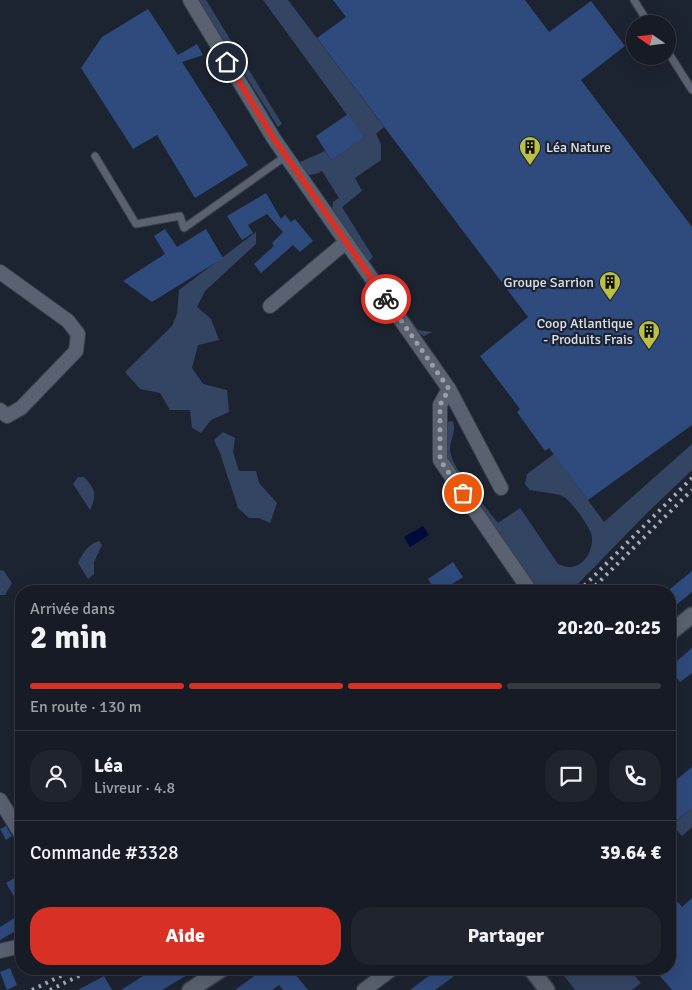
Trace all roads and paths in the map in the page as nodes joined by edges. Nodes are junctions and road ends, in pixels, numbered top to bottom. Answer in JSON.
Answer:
{"nodes":[{"id":1,"x":190,"y":0,"type":"edge"},
{"id":2,"x":634,"y":0,"type":"edge"},
{"id":3,"x":643,"y":15,"type":"edge"},
{"id":4,"x":676,"y":65,"type":"edge"},
{"id":5,"x":692,"y":90,"type":"edge"},
{"id":6,"x":95,"y":156,"type":"dead end"},
{"id":7,"x":286,"y":156,"type":"junction"},
{"id":8,"x":346,"y":242,"type":"junction"},
{"id":9,"x":0,"y":272,"type":"edge"},
{"id":10,"x":270,"y":306,"type":"dead end"},
{"id":11,"x":449,"y":389,"type":"junction"},
{"id":12,"x":0,"y":410,"type":"edge"},
{"id":13,"x":501,"y":488,"type":"dead end"},
{"id":14,"x":526,"y":585,"type":"edge"},
{"id":15,"x":692,"y":615,"type":"edge"},
{"id":16,"x":676,"y":629,"type":"edge"},
{"id":17,"x":0,"y":800,"type":"edge"},
{"id":18,"x":15,"y":824,"type":"edge"},
{"id":19,"x":15,"y":947,"type":"edge"},
{"id":20,"x":0,"y":951,"type":"edge"},
{"id":21,"x":213,"y":975,"type":"edge"},
{"id":22,"x":384,"y":975,"type":"edge"},
{"id":23,"x":535,"y":975,"type":"edge"},
{"id":24,"x":190,"y":990,"type":"edge"},
{"id":25,"x":364,"y":990,"type":"edge"},
{"id":26,"x":546,"y":990,"type":"edge"}],
"edges":[{"from":1,"to":7,"type":"street"},
{"from":2,"to":3,"type":"lane"},
{"from":4,"to":5,"type":"lane"},
{"from":6,"to":7,"type":"lane"},
{"from":7,"to":8,"type":"street"},
{"from":8,"to":10,"type":"street"},
{"from":8,"to":11,"type":"street"},
{"from":9,"to":12,"type":"street"},
{"from":11,"to":13,"type":"street"},
{"from":11,"to":14,"type":"street"},
{"from":15,"to":16,"type":"street"},
{"from":17,"to":18,"type":"street"},
{"from":19,"to":20,"type":"street"},
{"from":21,"to":24,"type":"street"},
{"from":22,"to":25,"type":"street"},
{"from":23,"to":26,"type":"street"}]}
